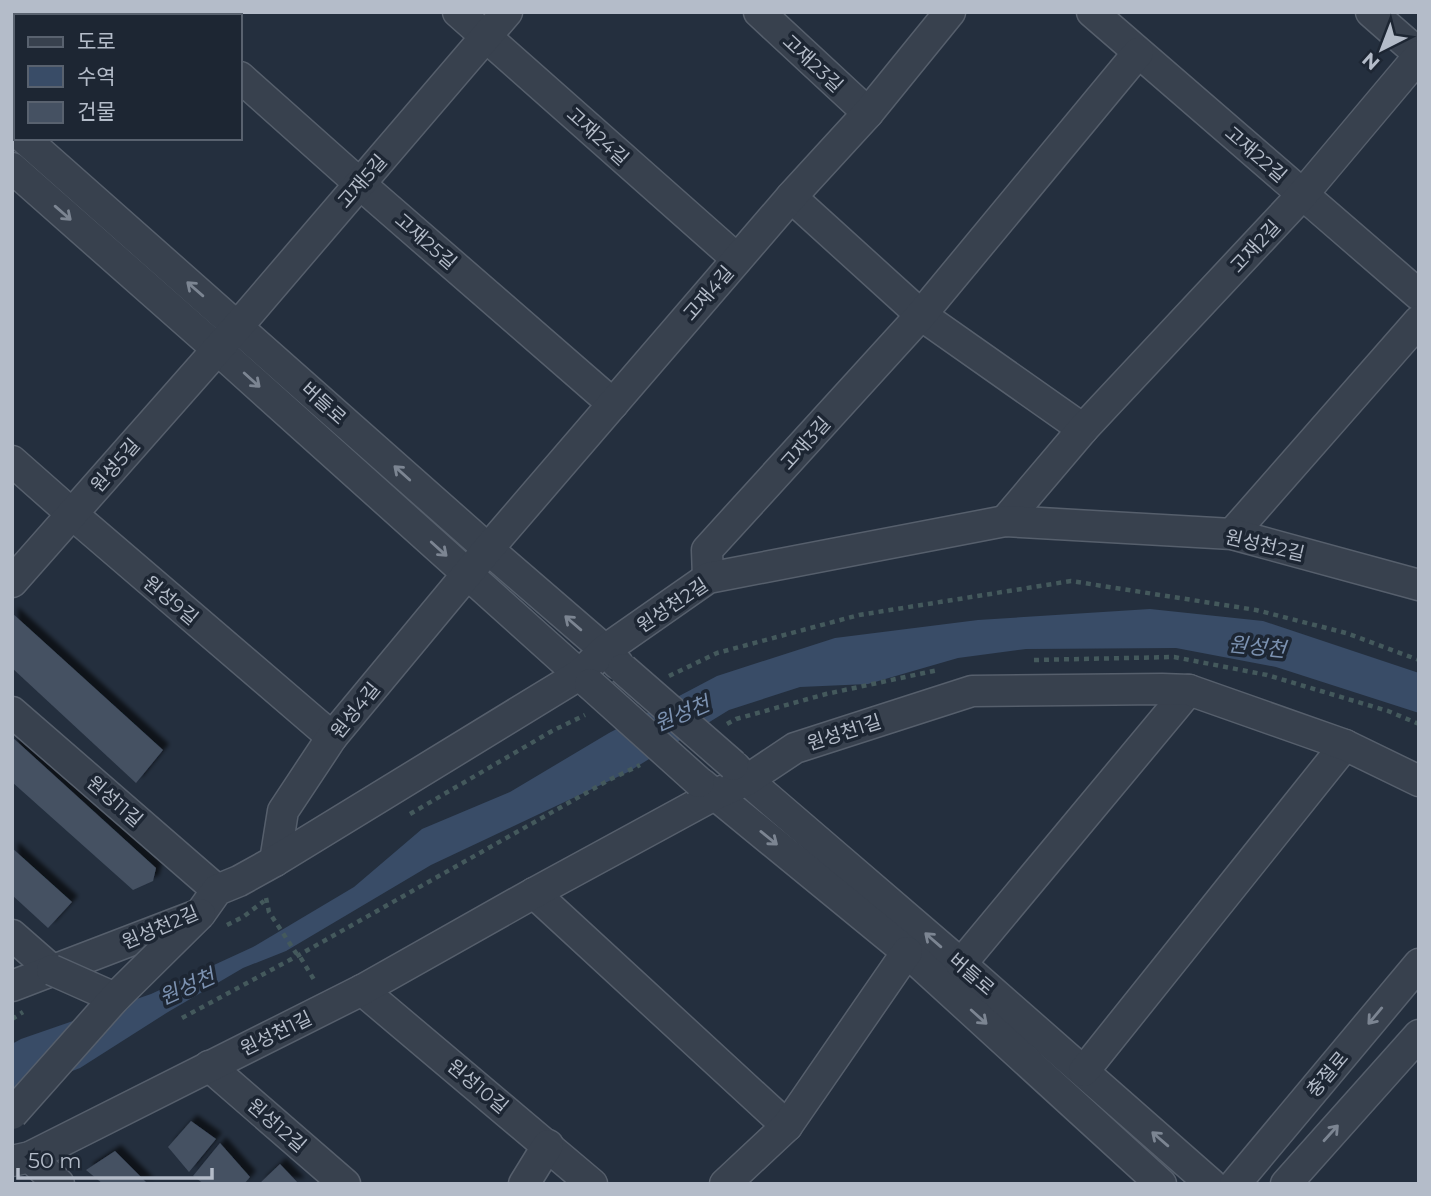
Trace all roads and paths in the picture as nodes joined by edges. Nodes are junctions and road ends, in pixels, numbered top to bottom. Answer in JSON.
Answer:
{"nodes":[{"id":1,"x":458,"y":12,"type":"edge"},
{"id":2,"x":507,"y":12,"type":"edge"},
{"id":3,"x":759,"y":12,"type":"edge"},
{"id":4,"x":950,"y":12,"type":"edge"},
{"id":5,"x":1092,"y":12,"type":"edge"},
{"id":6,"x":1371,"y":12,"type":"edge"},
{"id":7,"x":486,"y":36,"type":"junction"},
{"id":8,"x":1138,"y":53,"type":"junction"},
{"id":9,"x":1419,"y":55,"type":"edge"},
{"id":10,"x":242,"y":79,"type":"edge"},
{"id":11,"x":868,"y":113,"type":"junction"},
{"id":12,"x":26,"y":140,"type":"edge"},
{"id":13,"x":12,"y":168,"type":"edge"},
{"id":14,"x":360,"y":184,"type":"junction"},
{"id":15,"x":1303,"y":194,"type":"junction"},
{"id":16,"x":791,"y":197,"type":"junction"},
{"id":17,"x":737,"y":259,"type":"junction"},
{"id":18,"x":1419,"y":295,"type":"edge"},
{"id":19,"x":921,"y":315,"type":"junction"},
{"id":20,"x":1419,"y":321,"type":"edge"},
{"id":21,"x":238,"y":326,"type":"junction"},
{"id":22,"x":218,"y":349,"type":"junction"},
{"id":23,"x":613,"y":404,"type":"junction"},
{"id":24,"x":1083,"y":429,"type":"junction"},
{"id":25,"x":12,"y":461,"type":"edge"},
{"id":26,"x":72,"y":514,"type":"junction"},
{"id":27,"x":1005,"y":521,"type":"junction"},
{"id":28,"x":1232,"y":534,"type":"junction"},
{"id":29,"x":488,"y":549,"type":"junction"},
{"id":30,"x":467,"y":574,"type":"junction"},
{"id":31,"x":708,"y":578,"type":"junction"},
{"id":32,"x":12,"y":582,"type":"edge"},
{"id":33,"x":1419,"y":585,"type":"edge"},
{"id":34,"x":614,"y":659,"type":"junction"},
{"id":35,"x":585,"y":679,"type":"junction"},
{"id":36,"x":1189,"y":690,"type":"junction"},
{"id":37,"x":12,"y":712,"type":"edge"},
{"id":38,"x":332,"y":737,"type":"junction"},
{"id":39,"x":1345,"y":745,"type":"junction"},
{"id":40,"x":740,"y":772,"type":"junction"},
{"id":41,"x":1419,"y":781,"type":"edge"},
{"id":42,"x":707,"y":788,"type":"junction"},
{"id":43,"x":275,"y":861,"type":"junction"},
{"id":44,"x":534,"y":893,"type":"junction"},
{"id":45,"x":267,"y":899,"type":"dead end"},
{"id":46,"x":209,"y":902,"type":"junction"},
{"id":47,"x":12,"y":935,"type":"edge"},
{"id":48,"x":907,"y":952,"type":"junction"},
{"id":49,"x":298,"y":954,"type":"dead end"},
{"id":50,"x":961,"y":964,"type":"junction"},
{"id":51,"x":1419,"y":964,"type":"edge"},
{"id":52,"x":52,"y":970,"type":"junction"},
{"id":53,"x":12,"y":986,"type":"edge"},
{"id":54,"x":362,"y":990,"type":"junction"},
{"id":55,"x":115,"y":998,"type":"junction"},
{"id":56,"x":1419,"y":1035,"type":"edge"},
{"id":57,"x":209,"y":1066,"type":"junction"},
{"id":58,"x":1084,"y":1072,"type":"junction"},
{"id":59,"x":12,"y":1114,"type":"edge"},
{"id":60,"x":787,"y":1126,"type":"junction"},
{"id":61,"x":548,"y":1145,"type":"junction"},
{"id":62,"x":21,"y":1159,"type":"edge"},
{"id":63,"x":59,"y":1184,"type":"edge"},
{"id":64,"x":345,"y":1184,"type":"edge"},
{"id":65,"x":524,"y":1184,"type":"edge"},
{"id":66,"x":592,"y":1184,"type":"edge"},
{"id":67,"x":724,"y":1184,"type":"edge"},
{"id":68,"x":1161,"y":1184,"type":"edge"},
{"id":69,"x":1211,"y":1184,"type":"edge"},
{"id":70,"x":1235,"y":1184,"type":"edge"},
{"id":71,"x":1286,"y":1184,"type":"edge"}],
"edges":[{"from":1,"to":7,"type":"street","name":"고재24길"},
{"from":2,"to":7,"type":"street","name":"고재5길"},
{"from":3,"to":11,"type":"street","name":"고재23길"},
{"from":4,"to":11,"type":"street","name":"고재4길"},
{"from":5,"to":8,"type":"street","name":"고재22길"},
{"from":6,"to":9,"type":"street"},
{"from":7,"to":14,"type":"street","name":"고재5길"},
{"from":7,"to":17,"type":"street","name":"고재24길"},
{"from":8,"to":15,"type":"street","name":"고재22길"},
{"from":8,"to":19,"type":"street","name":"고재3길"},
{"from":9,"to":15,"type":"street","name":"고재2길"},
{"from":10,"to":14,"type":"street","name":"고재25길"},
{"from":11,"to":16,"type":"street","name":"고재4길"},
{"from":21,"to":12,"type":"street","name":"버들로","one_way":true},
{"from":13,"to":22,"type":"street","name":"버들로","one_way":true},
{"from":14,"to":21,"type":"street","name":"고재5길"},
{"from":14,"to":23,"type":"street","name":"고재25길"},
{"from":15,"to":18,"type":"street","name":"고재22길"},
{"from":15,"to":24,"type":"street","name":"고재2길"},
{"from":16,"to":17,"type":"street","name":"고재4길"},
{"from":16,"to":19,"type":"street"},
{"from":17,"to":23,"type":"street","name":"고재4길"},
{"from":19,"to":24,"type":"street"},
{"from":19,"to":31,"type":"street","name":"고재3길"},
{"from":20,"to":28,"type":"street"},
{"from":21,"to":22,"type":"street","name":"고재5길"},
{"from":29,"to":21,"type":"street","name":"버들로","one_way":true},
{"from":22,"to":26,"type":"street","name":"원성5길"},
{"from":22,"to":30,"type":"street","name":"버들로","one_way":true},
{"from":23,"to":29,"type":"street","name":"고재4길"},
{"from":24,"to":27,"type":"street","name":"고재2길"},
{"from":25,"to":26,"type":"street","name":"원성9길"},
{"from":26,"to":32,"type":"street","name":"원성5길"},
{"from":26,"to":38,"type":"street","name":"원성9길"},
{"from":27,"to":28,"type":"street","name":"원성천2길"},
{"from":27,"to":31,"type":"street","name":"원성천2길"},
{"from":28,"to":33,"type":"street","name":"원성천2길"},
{"from":29,"to":30,"type":"street","name":"고재4길"},
{"from":34,"to":29,"type":"street","name":"버들로","one_way":true},
{"from":30,"to":35,"type":"street","name":"버들로"},
{"from":30,"to":38,"type":"street","name":"원성4길"},
{"from":31,"to":34,"type":"street","name":"원성천2길"},
{"from":34,"to":35,"type":"street","name":"원성천2길"},
{"from":34,"to":40,"type":"street","name":"버들로","bridge":true},
{"from":35,"to":42,"type":"street","name":"버들로","bridge":true},
{"from":35,"to":43,"type":"street","name":"원성천2길"},
{"from":36,"to":39,"type":"street","name":"원성천1길"},
{"from":36,"to":40,"type":"street","name":"원성천1길"},
{"from":36,"to":50,"type":"street"},
{"from":37,"to":46,"type":"street","name":"원성11길"},
{"from":38,"to":43,"type":"street","name":"원성4길"},
{"from":39,"to":41,"type":"street","name":"원성천1길"},
{"from":39,"to":58,"type":"street"},
{"from":40,"to":42,"type":"street","name":"원성천1길"},
{"from":50,"to":40,"type":"street","name":"버들로","one_way":true},
{"from":42,"to":44,"type":"street","name":"원성천1길"},
{"from":42,"to":48,"type":"street","name":"버들로","one_way":true},
{"from":43,"to":46,"type":"street","name":"원성천2길"},
{"from":44,"to":54,"type":"street","name":"원성천1길"},
{"from":44,"to":60,"type":"street"},
{"from":45,"to":49,"type":"path"},
{"from":46,"to":52,"type":"street","name":"원성천2길"},
{"from":46,"to":55,"type":"street","bridge":true},
{"from":47,"to":52,"type":"street"},
{"from":48,"to":60,"type":"street"},
{"from":48,"to":68,"type":"street","name":"버들로","one_way":true},
{"from":50,"to":58,"type":"street","name":"버들로"},
{"from":51,"to":70,"type":"street","name":"충절로","one_way":true},
{"from":52,"to":53,"type":"street","name":"원성천2길"},
{"from":52,"to":55,"type":"street","bridge":true},
{"from":54,"to":57,"type":"street","name":"원성천1길"},
{"from":54,"to":61,"type":"street","name":"원성10길"},
{"from":55,"to":59,"type":"street","bridge":true},
{"from":71,"to":56,"type":"street","one_way":true},
{"from":57,"to":62,"type":"street","name":"원성천1길"},
{"from":57,"to":64,"type":"street","name":"원성12길"},
{"from":69,"to":58,"type":"street","name":"버들로","one_way":true},
{"from":60,"to":67,"type":"street"},
{"from":61,"to":65,"type":"street"},
{"from":61,"to":66,"type":"street","name":"원성10길"},
{"from":62,"to":63,"type":"street"}]}
